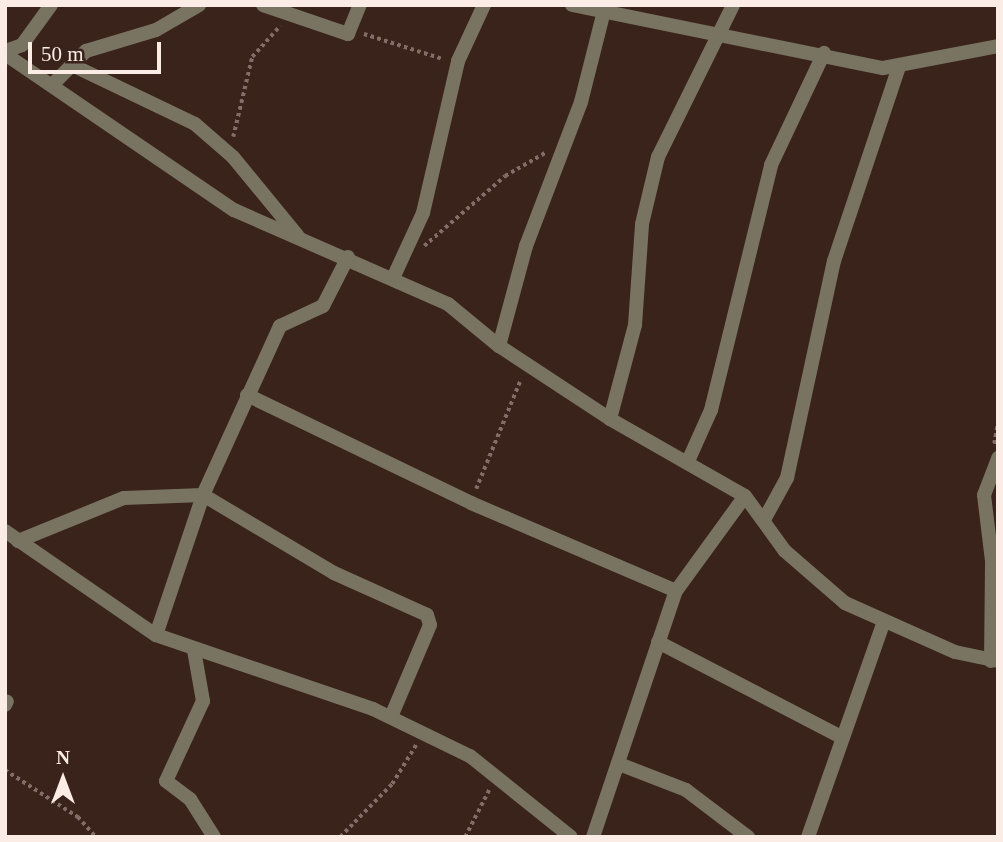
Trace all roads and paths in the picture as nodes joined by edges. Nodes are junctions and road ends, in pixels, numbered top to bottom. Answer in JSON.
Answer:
{"nodes":[{"id":1,"x":51,"y":5,"type":"edge"},
{"id":2,"x":199,"y":5,"type":"edge"},
{"id":3,"x":263,"y":5,"type":"edge"},
{"id":4,"x":360,"y":5,"type":"edge"},
{"id":5,"x":484,"y":5,"type":"edge"},
{"id":6,"x":572,"y":5,"type":"edge"},
{"id":7,"x":733,"y":5,"type":"edge"},
{"id":8,"x":604,"y":9,"type":"edge"},
{"id":9,"x":290,"y":16,"type":"junction"},
{"id":10,"x":352,"y":30,"type":"junction"},
{"id":11,"x":715,"y":34,"type":"junction"},
{"id":12,"x":998,"y":46,"type":"edge"},
{"id":13,"x":5,"y":53,"type":"edge"},
{"id":14,"x":824,"y":53,"type":"junction"},
{"id":15,"x":458,"y":61,"type":"junction"},
{"id":16,"x":72,"y":65,"type":"junction"},
{"id":17,"x":899,"y":67,"type":"junction"},
{"id":18,"x":53,"y":84,"type":"junction"},
{"id":19,"x":566,"y":143,"type":"junction"},
{"id":20,"x":233,"y":157,"type":"junction"},
{"id":21,"x":299,"y":237,"type":"junction"},
{"id":22,"x":403,"y":255,"type":"junction"},
{"id":23,"x":348,"y":257,"type":"junction"},
{"id":24,"x":394,"y":276,"type":"junction"},
{"id":25,"x":499,"y":346,"type":"junction"},
{"id":26,"x":527,"y":365,"type":"junction"},
{"id":27,"x":247,"y":395,"type":"junction"},
{"id":28,"x":610,"y":419,"type":"junction"},
{"id":29,"x":998,"y":458,"type":"edge"},
{"id":30,"x":689,"y":459,"type":"junction"},
{"id":31,"x":203,"y":495,"type":"junction"},
{"id":32,"x":745,"y":496,"type":"junction"},
{"id":33,"x":471,"y":503,"type":"junction"},
{"id":34,"x":765,"y":518,"type":"junction"},
{"id":35,"x":5,"y":531,"type":"edge"},
{"id":36,"x":18,"y":541,"type":"junction"},
{"id":37,"x":677,"y":591,"type":"junction"},
{"id":38,"x":884,"y":621,"type":"junction"},
{"id":39,"x":156,"y":635,"type":"junction"},
{"id":40,"x":658,"y":642,"type":"junction"},
{"id":41,"x":194,"y":650,"type":"junction"},
{"id":42,"x":994,"y":661,"type":"edge"},
{"id":43,"x":391,"y":717,"type":"junction"},
{"id":44,"x":424,"y":731,"type":"junction"},
{"id":45,"x":843,"y":738,"type":"junction"},
{"id":46,"x":620,"y":764,"type":"junction"},
{"id":47,"x":5,"y":770,"type":"edge"},
{"id":48,"x":498,"y":773,"type":"junction"},
{"id":49,"x":96,"y":837,"type":"edge"},
{"id":50,"x":214,"y":837,"type":"edge"},
{"id":51,"x":340,"y":837,"type":"edge"},
{"id":52,"x":465,"y":837,"type":"edge"},
{"id":53,"x":571,"y":837,"type":"edge"},
{"id":54,"x":593,"y":837,"type":"edge"},
{"id":55,"x":748,"y":837,"type":"edge"},
{"id":56,"x":808,"y":837,"type":"edge"}],
"edges":[{"from":1,"to":13,"type":"street"},
{"from":2,"to":16,"type":"street"},
{"from":3,"to":9,"type":"street"},
{"from":4,"to":10,"type":"street"},
{"from":5,"to":15,"type":"street"},
{"from":6,"to":8,"type":"street"},
{"from":7,"to":11,"type":"street"},
{"from":8,"to":11,"type":"street"},
{"from":8,"to":19,"type":"street"},
{"from":9,"to":10,"type":"street"},
{"from":9,"to":20,"type":"path"},
{"from":10,"to":15,"type":"path"},
{"from":11,"to":14,"type":"street"},
{"from":11,"to":28,"type":"street"},
{"from":12,"to":17,"type":"street"},
{"from":13,"to":18,"type":"street"},
{"from":14,"to":17,"type":"street"},
{"from":14,"to":30,"type":"street"},
{"from":15,"to":22,"type":"street"},
{"from":16,"to":18,"type":"street"},
{"from":16,"to":20,"type":"street"},
{"from":17,"to":34,"type":"street"},
{"from":18,"to":21,"type":"street"},
{"from":19,"to":22,"type":"path"},
{"from":19,"to":25,"type":"street"},
{"from":20,"to":21,"type":"street"},
{"from":21,"to":23,"type":"street"},
{"from":22,"to":24,"type":"street"},
{"from":23,"to":24,"type":"street"},
{"from":23,"to":27,"type":"street"},
{"from":24,"to":25,"type":"street"},
{"from":25,"to":26,"type":"street"},
{"from":26,"to":28,"type":"street"},
{"from":26,"to":33,"type":"path"},
{"from":27,"to":31,"type":"street"},
{"from":27,"to":33,"type":"street"},
{"from":28,"to":30,"type":"street"},
{"from":29,"to":42,"type":"street"},
{"from":30,"to":32,"type":"street"},
{"from":31,"to":36,"type":"street"},
{"from":31,"to":39,"type":"street"},
{"from":31,"to":43,"type":"street"},
{"from":32,"to":34,"type":"street"},
{"from":32,"to":37,"type":"street"},
{"from":33,"to":37,"type":"street"},
{"from":34,"to":38,"type":"street"},
{"from":35,"to":36,"type":"street"},
{"from":36,"to":39,"type":"street"},
{"from":37,"to":40,"type":"street"},
{"from":38,"to":42,"type":"street"},
{"from":38,"to":45,"type":"street"},
{"from":39,"to":41,"type":"street"},
{"from":40,"to":45,"type":"street"},
{"from":40,"to":46,"type":"street"},
{"from":41,"to":43,"type":"street"},
{"from":41,"to":50,"type":"street"},
{"from":43,"to":44,"type":"street"},
{"from":44,"to":48,"type":"street"},
{"from":44,"to":51,"type":"path"},
{"from":45,"to":56,"type":"street"},
{"from":46,"to":54,"type":"street"},
{"from":46,"to":55,"type":"street"},
{"from":47,"to":49,"type":"path"},
{"from":48,"to":52,"type":"path"},
{"from":48,"to":53,"type":"street"}]}
